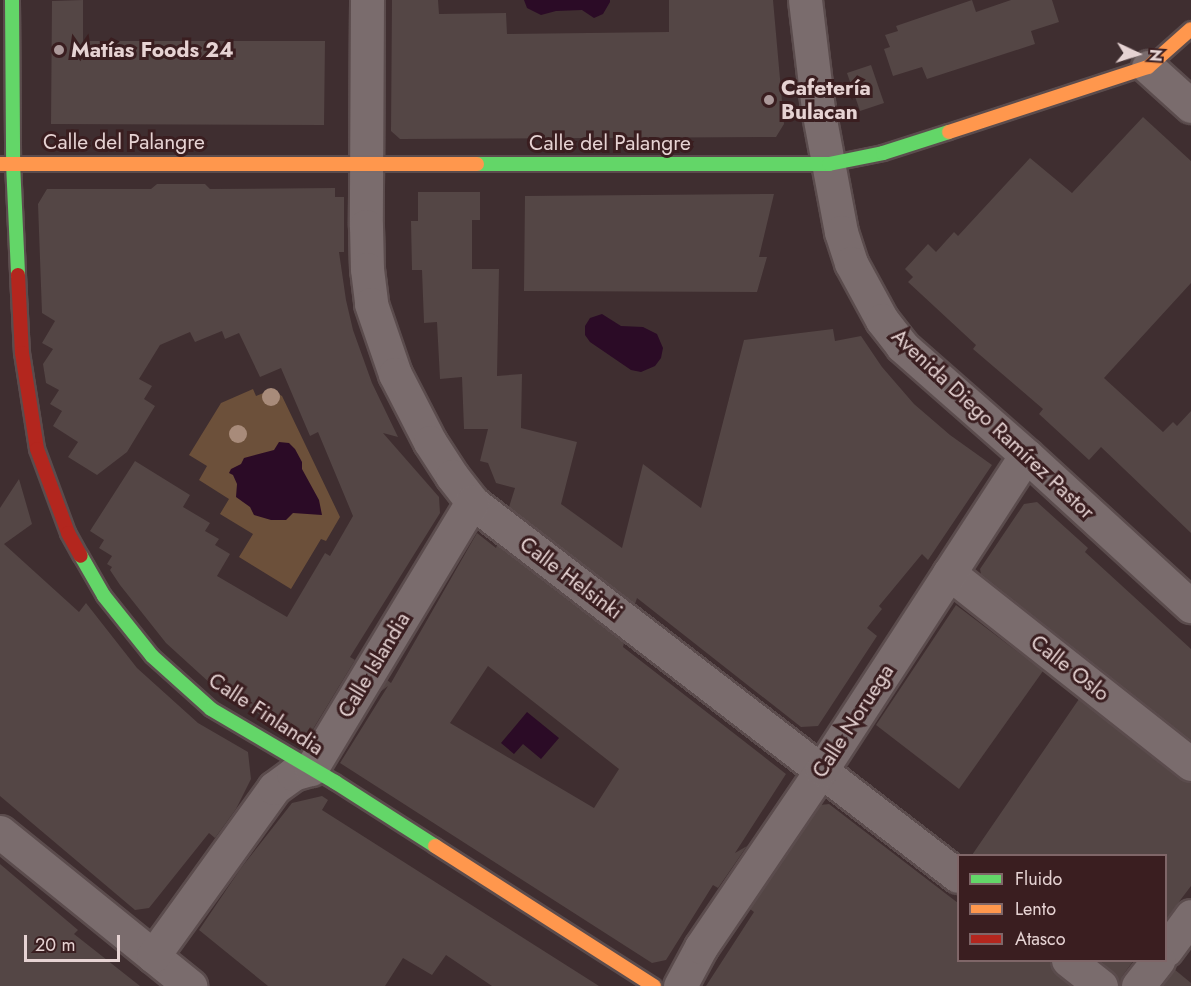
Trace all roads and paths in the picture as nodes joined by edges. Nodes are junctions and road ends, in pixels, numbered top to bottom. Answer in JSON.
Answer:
{"nodes":[{"id":1,"x":12,"y":0,"type":"edge"},
{"id":2,"x":367,"y":0,"type":"edge"},
{"id":3,"x":807,"y":3,"type":"edge"},
{"id":4,"x":1191,"y":29,"type":"edge"},
{"id":5,"x":1148,"y":67,"type":"junction"},
{"id":6,"x":1191,"y":106,"type":"edge"},
{"id":7,"x":367,"y":163,"type":"junction"},
{"id":8,"x":6,"y":164,"type":"edge"},
{"id":9,"x":829,"y":164,"type":"junction"},
{"id":10,"x":1026,"y":455,"type":"junction"},
{"id":11,"x":472,"y":502,"type":"junction"},
{"id":12,"x":949,"y":573,"type":"junction"},
{"id":13,"x":1191,"y":606,"type":"edge"},
{"id":14,"x":1191,"y":764,"type":"edge"},
{"id":15,"x":311,"y":769,"type":"junction"},
{"id":16,"x":822,"y":769,"type":"junction"},
{"id":17,"x":0,"y":832,"type":"edge"},
{"id":18,"x":957,"y":875,"type":"edge"},
{"id":19,"x":1191,"y":916,"type":"edge"},
{"id":20,"x":1167,"y":949,"type":"edge"},
{"id":21,"x":153,"y":956,"type":"junction"},
{"id":22,"x":1071,"y":962,"type":"edge"},
{"id":23,"x":1156,"y":962,"type":"edge"},
{"id":24,"x":190,"y":986,"type":"edge"},
{"id":25,"x":654,"y":986,"type":"edge"},
{"id":26,"x":680,"y":986,"type":"edge"},
{"id":27,"x":1101,"y":986,"type":"edge"},
{"id":28,"x":1138,"y":986,"type":"edge"}],
"edges":[{"from":1,"to":8,"type":"street","name":"Calle Finlandia"},
{"from":2,"to":7,"type":"street","name":"Calle Helsinki"},
{"from":3,"to":9,"type":"street","name":"Avenida Diego Ramírez Pastor"},
{"from":4,"to":5,"type":"street","name":"Calle del Palangre"},
{"from":5,"to":6,"type":"street"},
{"from":5,"to":9,"type":"street","name":"Calle del Palangre"},
{"from":7,"to":8,"type":"street","name":"Calle del Palangre"},
{"from":7,"to":9,"type":"street","name":"Calle del Palangre"},
{"from":7,"to":11,"type":"street","name":"Calle Helsinki"},
{"from":8,"to":15,"type":"street","name":"Calle Finlandia"},
{"from":9,"to":10,"type":"street","name":"Avenida Diego Ramírez Pastor"},
{"from":10,"to":12,"type":"street","name":"Calle Noruega"},
{"from":10,"to":13,"type":"street","name":"Avenida Diego Ramírez Pastor"},
{"from":11,"to":15,"type":"street","name":"Calle Islandia"},
{"from":11,"to":16,"type":"street","name":"Calle Helsinki"},
{"from":12,"to":14,"type":"street","name":"Calle Oslo"},
{"from":12,"to":16,"type":"street","name":"Calle Noruega"},
{"from":15,"to":21,"type":"street"},
{"from":15,"to":25,"type":"street","name":"Calle Finlandia"},
{"from":16,"to":18,"type":"street","name":"Calle Helsinki"},
{"from":16,"to":26,"type":"street","name":"Calle Noruega"},
{"from":17,"to":21,"type":"street"},
{"from":19,"to":20,"type":"street"},
{"from":21,"to":24,"type":"street"},
{"from":22,"to":27,"type":"street"},
{"from":23,"to":28,"type":"street"}]}
